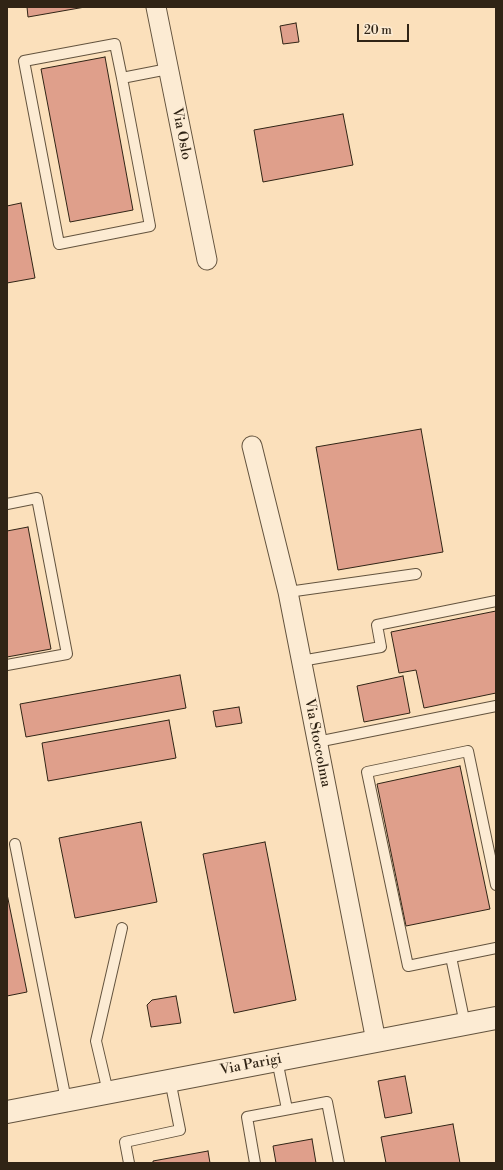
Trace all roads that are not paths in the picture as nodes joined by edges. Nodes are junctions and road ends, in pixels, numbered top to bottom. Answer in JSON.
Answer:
{"nodes":[{"id":1,"x":156,"y":7,"type":"edge"},
{"id":2,"x":168,"y":69,"type":"junction"},
{"id":3,"x":122,"y":78,"type":"junction"},
{"id":4,"x":207,"y":260,"type":"dead end"},
{"id":5,"x":252,"y":446,"type":"dead end"},
{"id":6,"x":7,"y":504,"type":"edge"},
{"id":7,"x":416,"y":574,"type":"dead end"},
{"id":8,"x":288,"y":592,"type":"junction"},
{"id":9,"x":496,"y":601,"type":"edge"},
{"id":10,"x":301,"y":661,"type":"junction"},
{"id":11,"x":7,"y":665,"type":"edge"},
{"id":12,"x":496,"y":706,"type":"edge"},
{"id":13,"x":317,"y":742,"type":"junction"},
{"id":14,"x":15,"y":844,"type":"dead end"},
{"id":15,"x":496,"y":885,"type":"edge"},
{"id":16,"x":122,"y":928,"type":"dead end"},
{"id":17,"x":496,"y":948,"type":"edge"},
{"id":18,"x":451,"y":957,"type":"junction"},
{"id":19,"x":496,"y":1020,"type":"edge"},
{"id":20,"x":465,"y":1024,"type":"junction"},
{"id":21,"x":376,"y":1041,"type":"junction"},
{"id":22,"x":276,"y":1060,"type":"junction"},
{"id":23,"x":170,"y":1080,"type":"junction"},
{"id":24,"x":108,"y":1092,"type":"junction"},
{"id":25,"x":66,"y":1100,"type":"junction"},
{"id":26,"x":287,"y":1109,"type":"junction"},
{"id":27,"x":7,"y":1112,"type":"edge"},
{"id":28,"x":129,"y":1163,"type":"edge"},
{"id":29,"x":255,"y":1163,"type":"edge"},
{"id":30,"x":339,"y":1163,"type":"edge"}],
"edges":[{"from":1,"to":2,"type":"street","name":"Via Oslo"},
{"from":2,"to":3,"type":"lane"},
{"from":2,"to":4,"type":"street","name":"Via Oslo"},
{"from":3,"to":3,"type":"lane"},
{"from":5,"to":8,"type":"street","name":"Via Stoccolma"},
{"from":6,"to":11,"type":"lane"},
{"from":7,"to":8,"type":"lane"},
{"from":8,"to":10,"type":"street","name":"Via Stoccolma"},
{"from":9,"to":10,"type":"lane"},
{"from":10,"to":13,"type":"street","name":"Via Stoccolma"},
{"from":12,"to":13,"type":"lane"},
{"from":13,"to":21,"type":"street","name":"Via Stoccolma"},
{"from":14,"to":25,"type":"lane"},
{"from":15,"to":18,"type":"lane"},
{"from":16,"to":24,"type":"lane"},
{"from":17,"to":18,"type":"lane"},
{"from":18,"to":20,"type":"lane"},
{"from":19,"to":20,"type":"street","name":"Via Parigi"},
{"from":20,"to":21,"type":"street","name":"Via Parigi"},
{"from":21,"to":22,"type":"street","name":"Via Parigi"},
{"from":22,"to":23,"type":"street","name":"Via Parigi"},
{"from":22,"to":26,"type":"lane"},
{"from":23,"to":24,"type":"street","name":"Via Parigi"},
{"from":23,"to":28,"type":"lane"},
{"from":24,"to":25,"type":"street","name":"Via Parigi"},
{"from":25,"to":27,"type":"street","name":"Via Parigi"},
{"from":26,"to":29,"type":"lane"},
{"from":26,"to":30,"type":"lane"}]}
